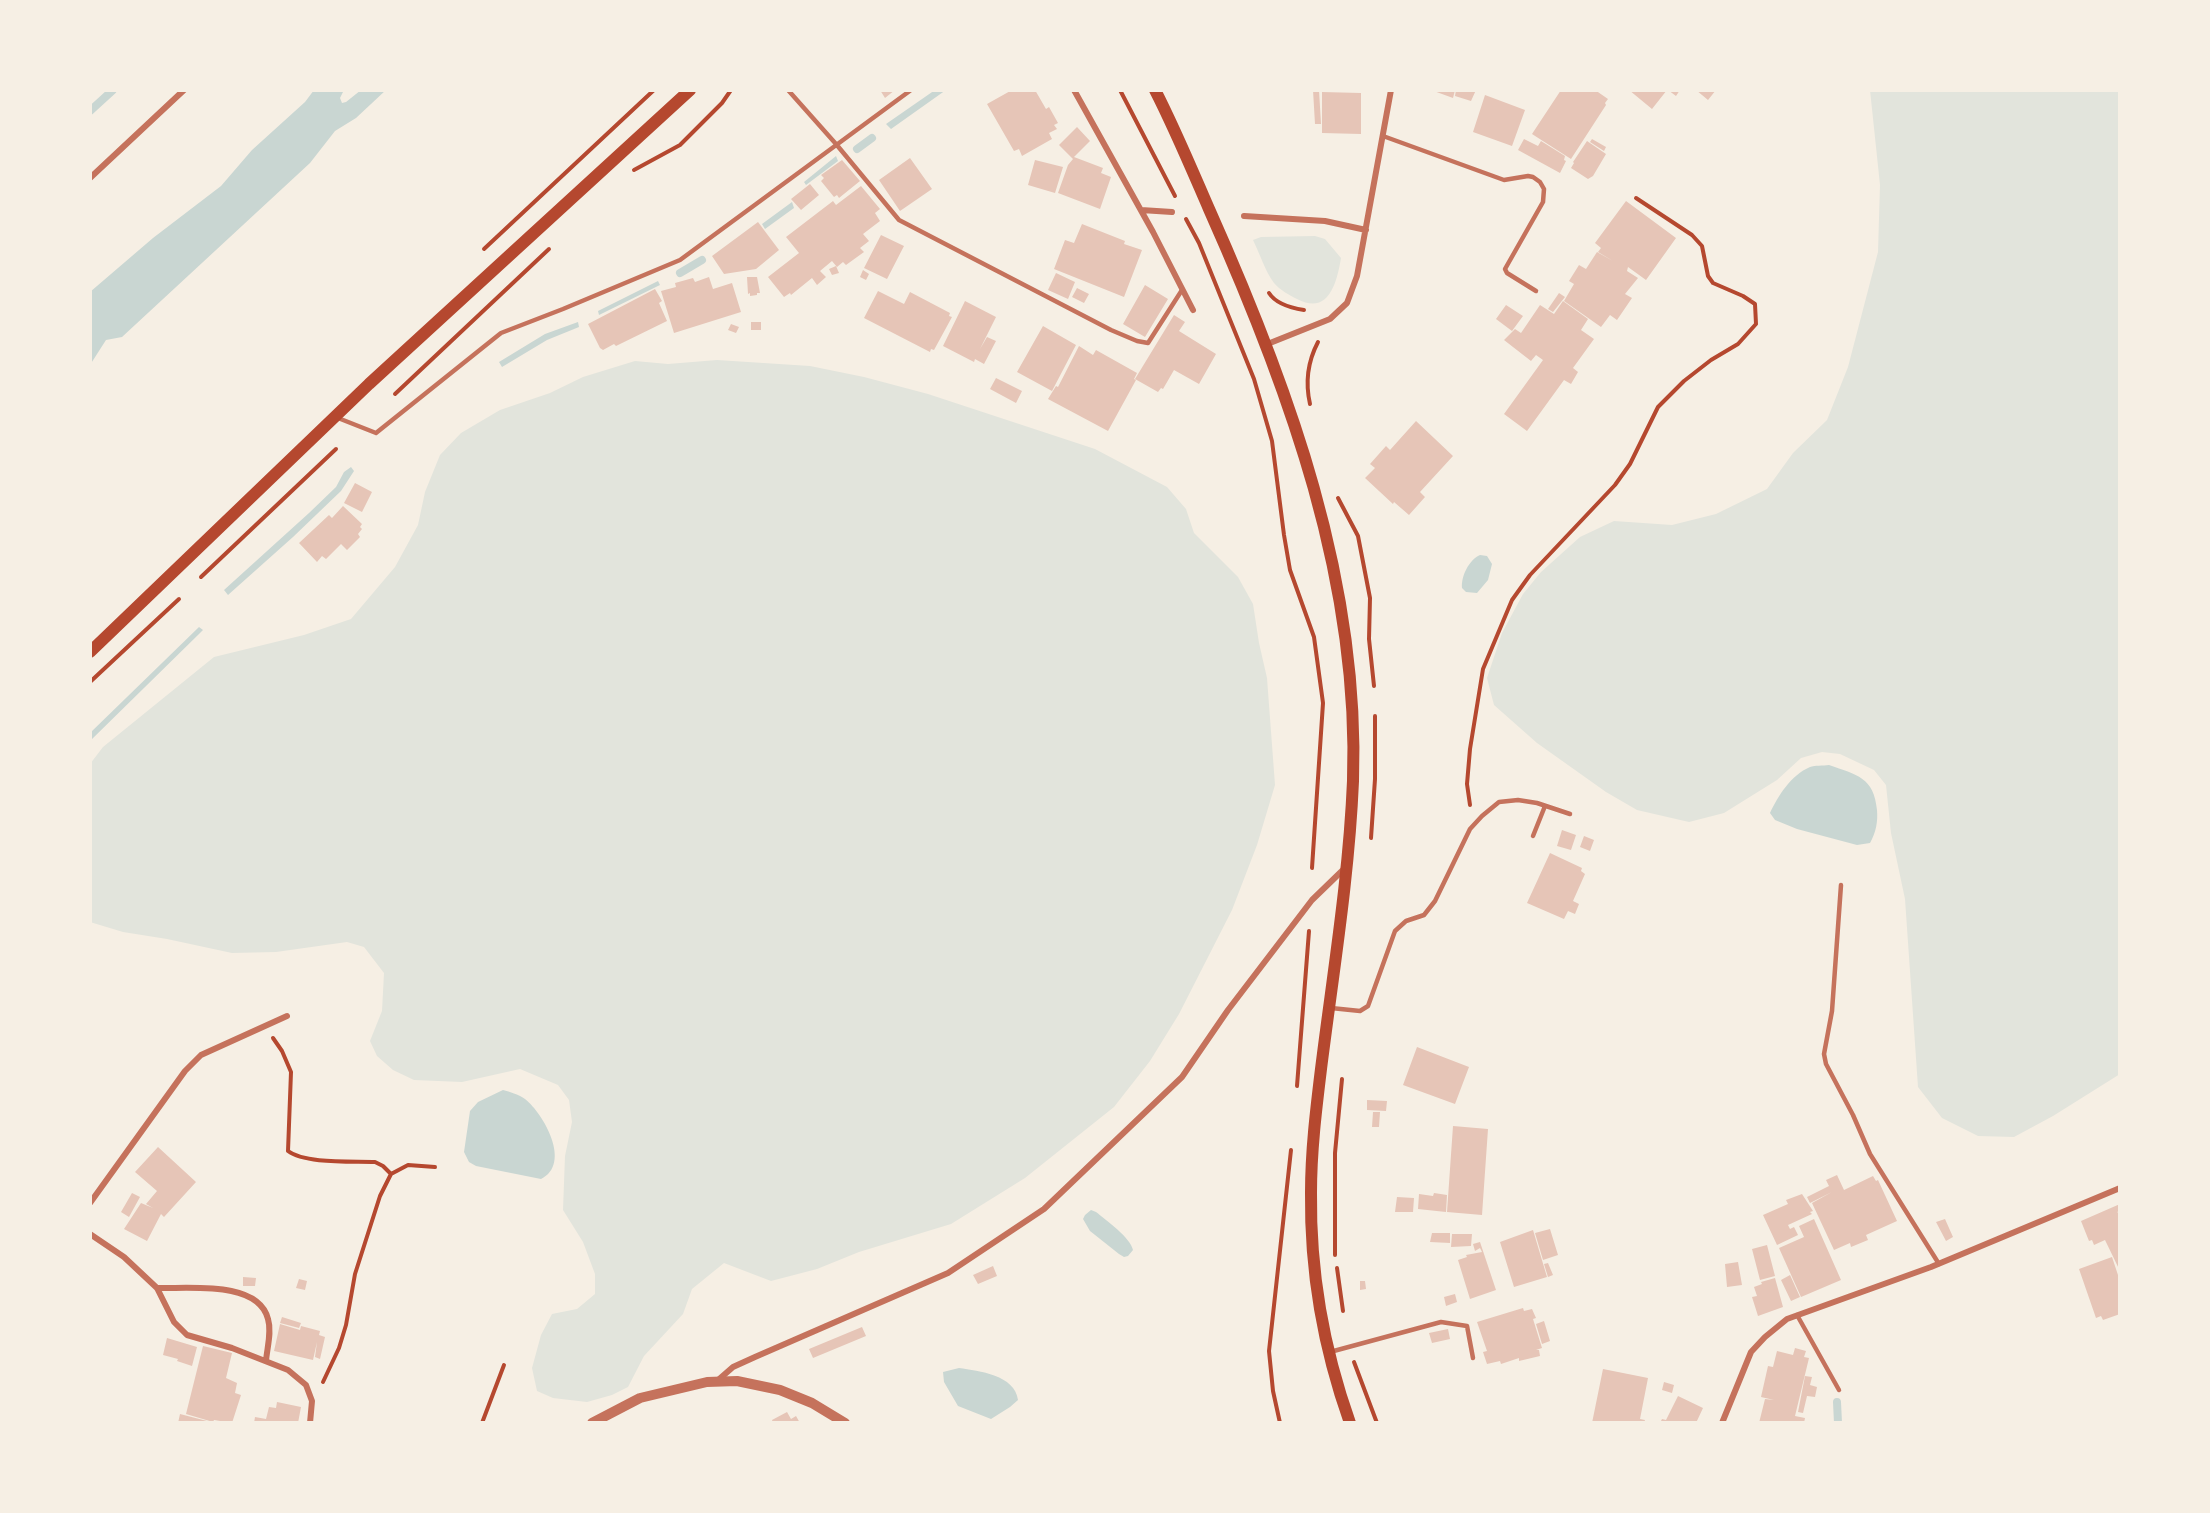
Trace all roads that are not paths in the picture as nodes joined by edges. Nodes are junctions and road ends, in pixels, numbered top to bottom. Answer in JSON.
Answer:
{"nodes":[{"id":1,"x":184,"y":90,"type":"edge"},
{"id":2,"x":690,"y":90,"type":"edge"},
{"id":3,"x":788,"y":90,"type":"edge"},
{"id":4,"x":911,"y":90,"type":"edge"},
{"id":5,"x":1074,"y":90,"type":"edge"},
{"id":6,"x":1155,"y":90,"type":"edge"},
{"id":7,"x":1391,"y":90,"type":"edge"},
{"id":8,"x":1383,"y":136,"type":"junction"},
{"id":9,"x":836,"y":144,"type":"junction"},
{"id":10,"x":90,"y":178,"type":"edge"},
{"id":11,"x":1141,"y":210,"type":"junction"},
{"id":12,"x":1172,"y":212,"type":"dead end"},
{"id":13,"x":1244,"y":216,"type":"dead end"},
{"id":14,"x":1366,"y":230,"type":"junction"},
{"id":15,"x":1182,"y":290,"type":"junction"},
{"id":16,"x":1536,"y":291,"type":"dead end"},
{"id":17,"x":1193,"y":310,"type":"dead end"},
{"id":18,"x":1265,"y":345,"type":"junction"},
{"id":19,"x":334,"y":417,"type":"junction"},
{"id":20,"x":90,"y":652,"type":"edge"},
{"id":21,"x":1545,"y":806,"type":"junction"},
{"id":22,"x":1570,"y":814,"type":"dead end"},
{"id":23,"x":1533,"y":836,"type":"dead end"},
{"id":24,"x":1347,"y":866,"type":"junction"},
{"id":25,"x":1841,"y":885,"type":"dead end"},
{"id":26,"x":1329,"y":1007,"type":"junction"},
{"id":27,"x":287,"y":1016,"type":"dead end"},
{"id":28,"x":2120,"y":1188,"type":"edge"},
{"id":29,"x":90,"y":1203,"type":"edge"},
{"id":30,"x":90,"y":1234,"type":"edge"},
{"id":31,"x":1939,"y":1264,"type":"junction"},
{"id":32,"x":157,"y":1288,"type":"junction"},
{"id":33,"x":1797,"y":1315,"type":"junction"},
{"id":34,"x":1329,"y":1352,"type":"junction"},
{"id":35,"x":1473,"y":1358,"type":"dead end"},
{"id":36,"x":266,"y":1361,"type":"junction"},
{"id":37,"x":716,"y":1382,"type":"junction"},
{"id":38,"x":1839,"y":1390,"type":"dead end"},
{"id":39,"x":310,"y":1423,"type":"edge"},
{"id":40,"x":592,"y":1423,"type":"edge"},
{"id":41,"x":845,"y":1423,"type":"edge"},
{"id":42,"x":1350,"y":1423,"type":"edge"},
{"id":43,"x":1722,"y":1423,"type":"edge"}],
"edges":[{"from":1,"to":10,"type":"street"},
{"from":2,"to":19,"type":"main road"},
{"from":3,"to":9,"type":"lane"},
{"from":4,"to":9,"type":"lane"},
{"from":5,"to":11,"type":"street"},
{"from":6,"to":18,"type":"main road"},
{"from":7,"to":8,"type":"street"},
{"from":8,"to":14,"type":"street"},
{"from":8,"to":16,"type":"lane"},
{"from":9,"to":15,"type":"lane"},
{"from":9,"to":19,"type":"lane"},
{"from":11,"to":12,"type":"street"},
{"from":11,"to":15,"type":"street"},
{"from":13,"to":14,"type":"street"},
{"from":14,"to":18,"type":"street"},
{"from":15,"to":17,"type":"street"},
{"from":18,"to":24,"type":"main road"},
{"from":19,"to":20,"type":"main road"},
{"from":21,"to":22,"type":"lane"},
{"from":21,"to":23,"type":"lane"},
{"from":21,"to":26,"type":"lane"},
{"from":24,"to":26,"type":"main road"},
{"from":24,"to":37,"type":"street"},
{"from":25,"to":31,"type":"lane"},
{"from":26,"to":34,"type":"main road"},
{"from":27,"to":29,"type":"street"},
{"from":28,"to":31,"type":"street"},
{"from":30,"to":32,"type":"street"},
{"from":31,"to":33,"type":"street"},
{"from":32,"to":36,"type":"street"},
{"from":32,"to":36,"type":"street"},
{"from":33,"to":38,"type":"lane"},
{"from":33,"to":43,"type":"street"},
{"from":34,"to":35,"type":"lane"},
{"from":34,"to":42,"type":"main road"},
{"from":36,"to":39,"type":"street"},
{"from":37,"to":40,"type":"street"},
{"from":37,"to":41,"type":"street"}]}
